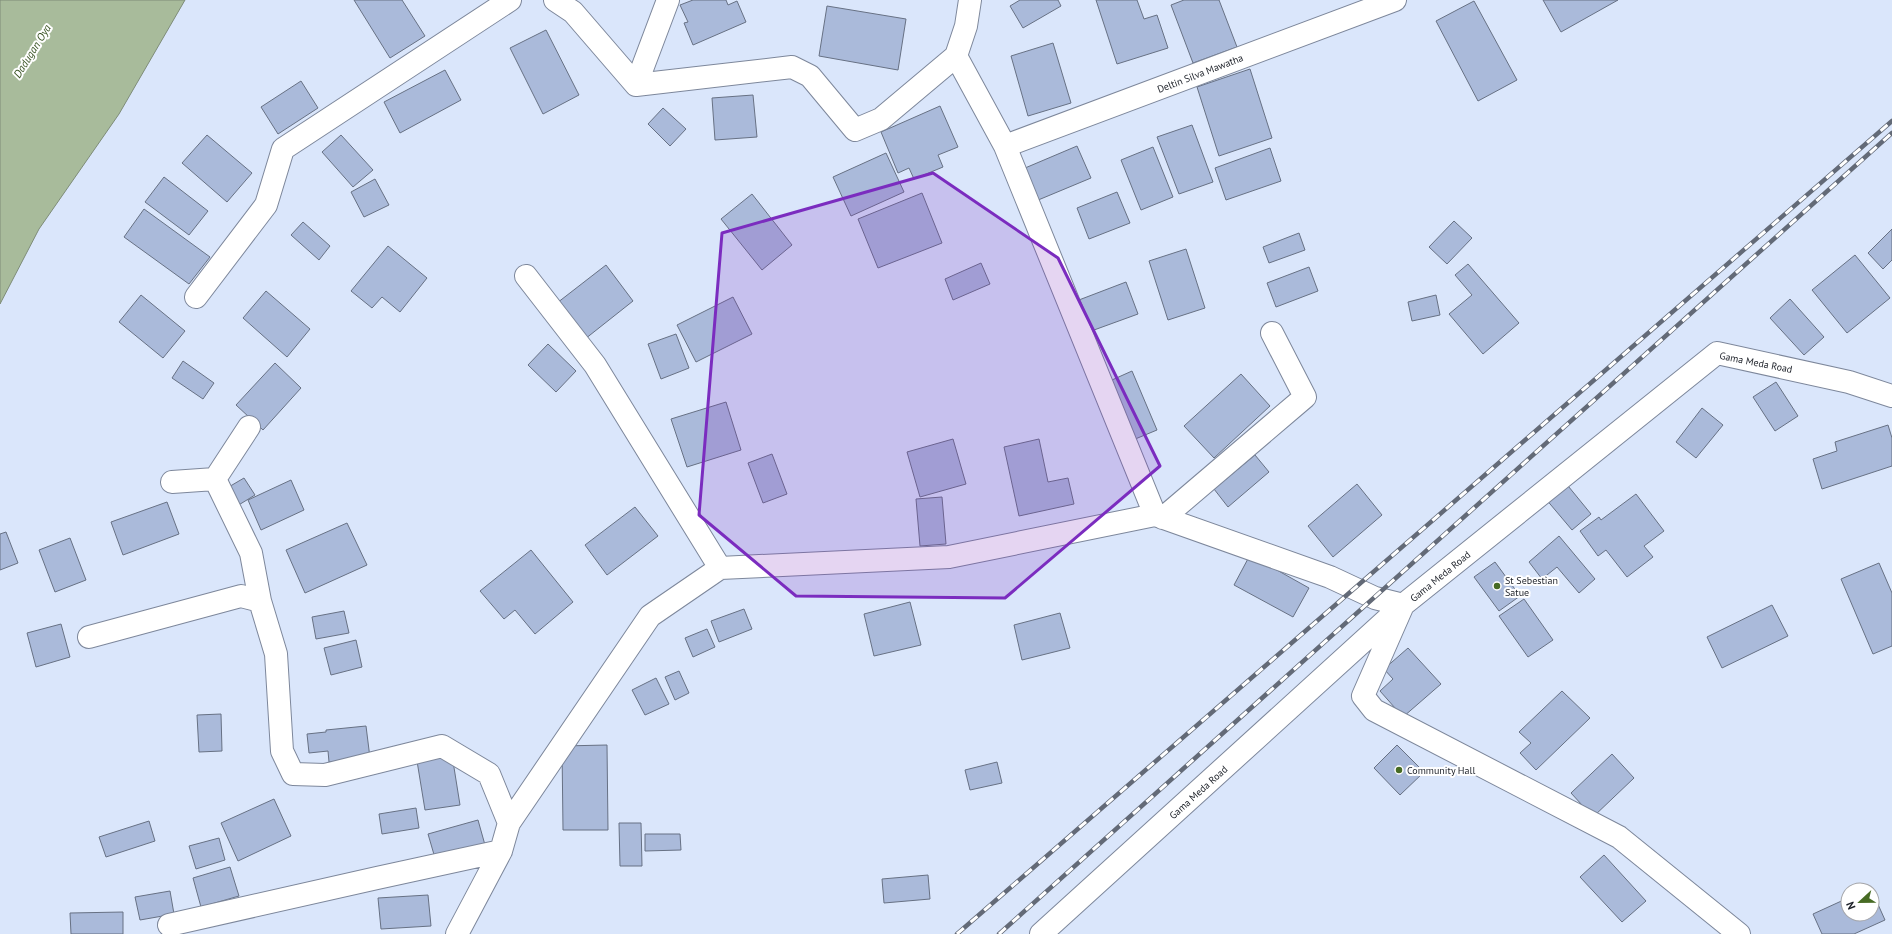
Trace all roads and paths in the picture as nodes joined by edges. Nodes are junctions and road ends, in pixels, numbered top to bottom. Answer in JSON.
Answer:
{"nodes":[{"id":1,"x":510,"y":0,"type":"edge"},
{"id":2,"x":555,"y":0,"type":"edge"},
{"id":3,"x":668,"y":0,"type":"edge"},
{"id":4,"x":970,"y":0,"type":"edge"},
{"id":5,"x":1395,"y":0,"type":"edge"},
{"id":6,"x":956,"y":56,"type":"junction"},
{"id":7,"x":636,"y":85,"type":"junction"},
{"id":8,"x":1005,"y":146,"type":"junction"},
{"id":9,"x":526,"y":276,"type":"dead end"},
{"id":10,"x":196,"y":297,"type":"dead end"},
{"id":11,"x":1272,"y":333,"type":"dead end"},
{"id":12,"x":1892,"y":396,"type":"edge"},
{"id":13,"x":249,"y":427,"type":"dead end"},
{"id":14,"x":215,"y":479,"type":"junction"},
{"id":15,"x":172,"y":482,"type":"dead end"},
{"id":16,"x":1159,"y":516,"type":"junction"},
{"id":17,"x":720,"y":568,"type":"junction"},
{"id":18,"x":260,"y":601,"type":"junction"},
{"id":19,"x":1404,"y":605,"type":"junction"},
{"id":20,"x":89,"y":637,"type":"dead end"},
{"id":21,"x":509,"y":823,"type":"junction"},
{"id":22,"x":501,"y":851,"type":"junction"},
{"id":23,"x":169,"y":925,"type":"dead end"},
{"id":24,"x":457,"y":934,"type":"edge"},
{"id":25,"x":1041,"y":934,"type":"edge"},
{"id":26,"x":1739,"y":934,"type":"edge"}],
"edges":[{"from":1,"to":10,"type":"street"},
{"from":2,"to":7,"type":"street"},
{"from":3,"to":7,"type":"street"},
{"from":4,"to":6,"type":"street"},
{"from":5,"to":8,"type":"street","name":"Deltin Silva Mawatha"},
{"from":6,"to":7,"type":"street"},
{"from":6,"to":8,"type":"street"},
{"from":8,"to":16,"type":"street"},
{"from":9,"to":17,"type":"street"},
{"from":11,"to":16,"type":"street"},
{"from":12,"to":19,"type":"street","name":"Gama Meda Road"},
{"from":13,"to":14,"type":"street"},
{"from":14,"to":15,"type":"street"},
{"from":14,"to":18,"type":"street"},
{"from":16,"to":17,"type":"street"},
{"from":16,"to":19,"type":"street"},
{"from":17,"to":21,"type":"street"},
{"from":18,"to":20,"type":"street"},
{"from":18,"to":21,"type":"street"},
{"from":19,"to":25,"type":"street","name":"Gama Meda Road"},
{"from":19,"to":26,"type":"street"},
{"from":21,"to":22,"type":"street"},
{"from":22,"to":23,"type":"street"},
{"from":22,"to":24,"type":"street"}]}
